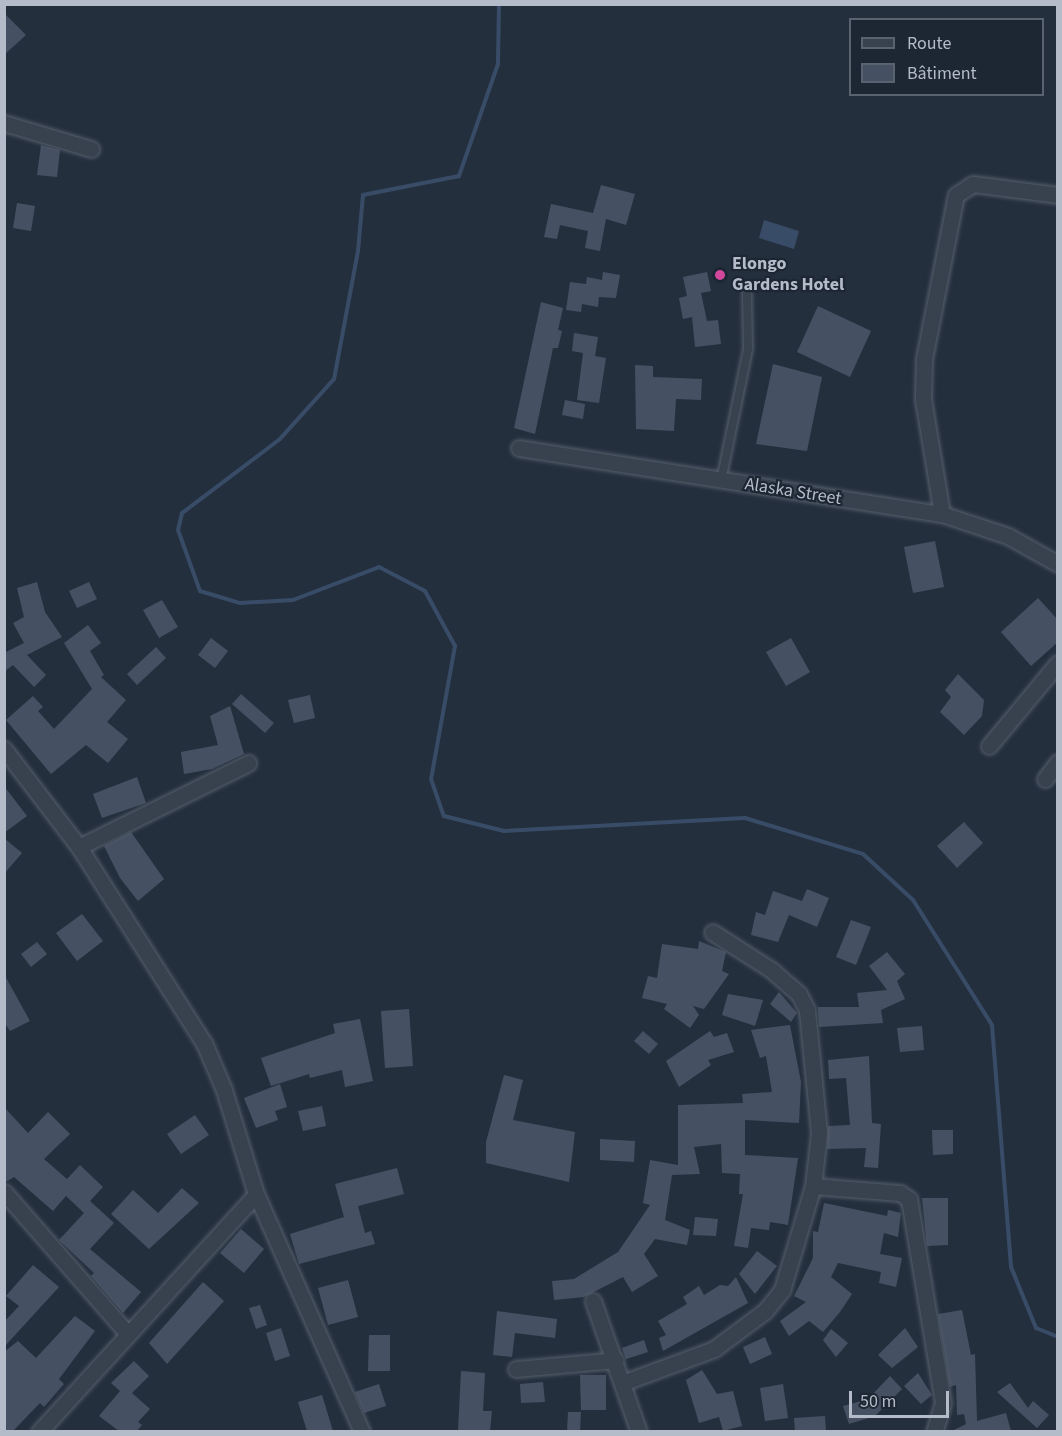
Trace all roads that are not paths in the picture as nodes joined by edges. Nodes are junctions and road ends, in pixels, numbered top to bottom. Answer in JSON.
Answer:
{"nodes":[{"id":1,"x":4,"y":123,"type":"edge"},
{"id":2,"x":91,"y":149,"type":"dead end"},
{"id":3,"x":1058,"y":195,"type":"edge"},
{"id":4,"x":747,"y":293,"type":"dead end"},
{"id":5,"x":519,"y":448,"type":"dead end"},
{"id":6,"x":721,"y":481,"type":"junction"},
{"id":7,"x":942,"y":514,"type":"junction"},
{"id":8,"x":1058,"y":564,"type":"edge"},
{"id":9,"x":1058,"y":663,"type":"edge"},
{"id":10,"x":989,"y":746,"type":"dead end"},
{"id":11,"x":4,"y":749,"type":"edge"},
{"id":12,"x":1058,"y":762,"type":"edge"},
{"id":13,"x":249,"y":763,"type":"dead end"},
{"id":14,"x":1046,"y":779,"type":"dead end"},
{"id":15,"x":79,"y":847,"type":"junction"},
{"id":16,"x":712,"y":932,"type":"dead end"},
{"id":17,"x":813,"y":1186,"type":"junction"},
{"id":18,"x":4,"y":1192,"type":"edge"},
{"id":19,"x":256,"y":1194,"type":"junction"},
{"id":20,"x":593,"y":1301,"type":"dead end"},
{"id":21,"x":128,"y":1334,"type":"junction"},
{"id":22,"x":616,"y":1360,"type":"junction"},
{"id":23,"x":516,"y":1369,"type":"dead end"},
{"id":24,"x":625,"y":1382,"type":"junction"},
{"id":25,"x":39,"y":1431,"type":"edge"},
{"id":26,"x":362,"y":1431,"type":"edge"},
{"id":27,"x":639,"y":1431,"type":"edge"},
{"id":28,"x":934,"y":1431,"type":"edge"}],
"edges":[{"from":1,"to":2,"type":"street"},
{"from":3,"to":7,"type":"street"},
{"from":4,"to":6,"type":"lane"},
{"from":5,"to":6,"type":"street","name":"Alaska Street"},
{"from":6,"to":7,"type":"street","name":"Alaska Street"},
{"from":7,"to":8,"type":"street","name":"Alaska Street"},
{"from":9,"to":10,"type":"street"},
{"from":11,"to":15,"type":"street"},
{"from":12,"to":14,"type":"street"},
{"from":13,"to":15,"type":"street"},
{"from":15,"to":19,"type":"street"},
{"from":16,"to":17,"type":"street"},
{"from":17,"to":24,"type":"street"},
{"from":17,"to":28,"type":"street"},
{"from":18,"to":21,"type":"street"},
{"from":19,"to":21,"type":"street"},
{"from":19,"to":26,"type":"street"},
{"from":20,"to":22,"type":"street"},
{"from":21,"to":25,"type":"street"},
{"from":22,"to":23,"type":"street"},
{"from":22,"to":24,"type":"street"},
{"from":24,"to":27,"type":"street"}]}
